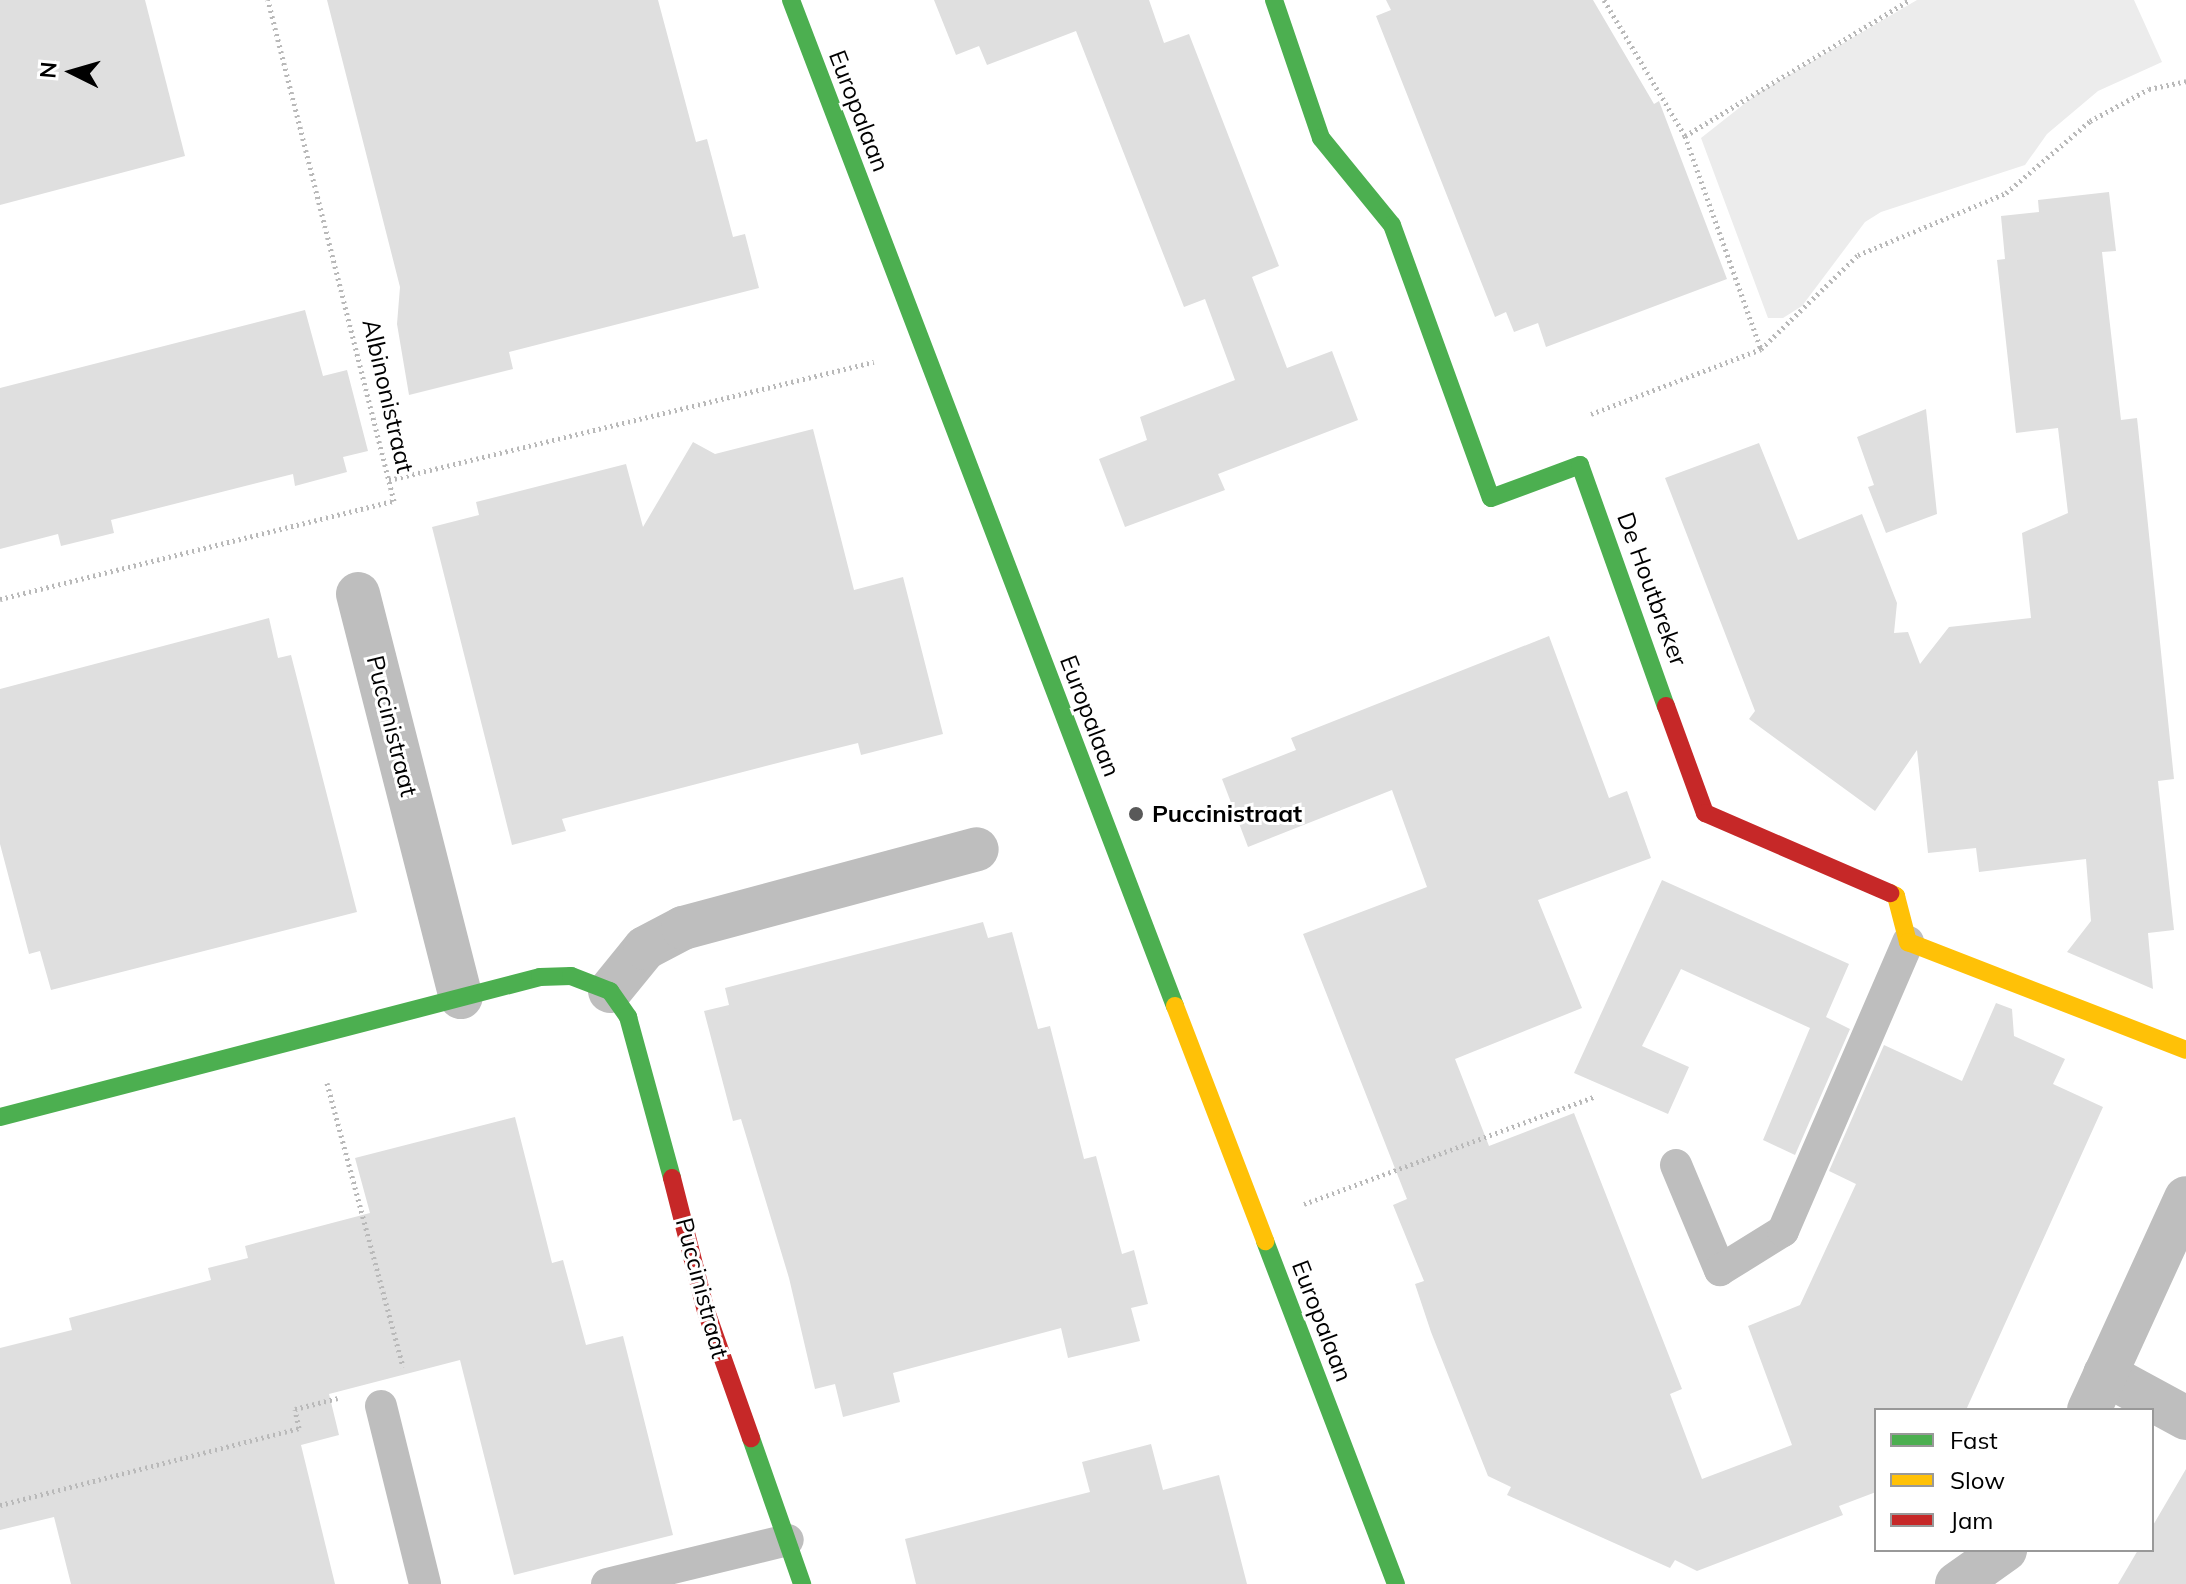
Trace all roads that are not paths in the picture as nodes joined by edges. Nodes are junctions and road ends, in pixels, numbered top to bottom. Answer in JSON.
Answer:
{"nodes":[{"id":1,"x":791,"y":0,"type":"edge"},
{"id":2,"x":1274,"y":0,"type":"edge"},
{"id":3,"x":358,"y":594,"type":"dead end"},
{"id":4,"x":977,"y":849,"type":"dead end"},
{"id":5,"x":1908,"y":942,"type":"junction"},
{"id":6,"x":610,"y":991,"type":"junction"},
{"id":7,"x":461,"y":997,"type":"junction"},
{"id":8,"x":2186,"y":1050,"type":"edge"},
{"id":9,"x":0,"y":1117,"type":"edge"},
{"id":10,"x":1676,"y":1165,"type":"dead end"},
{"id":11,"x":2186,"y":1198,"type":"edge"},
{"id":12,"x":2097,"y":1392,"type":"edge"},
{"id":13,"x":381,"y":1406,"type":"dead end"},
{"id":14,"x":2152,"y":1408,"type":"edge"},
{"id":15,"x":2154,"y":1409,"type":"edge"},
{"id":16,"x":2186,"y":1418,"type":"edge"},
{"id":17,"x":788,"y":1540,"type":"junction"},
{"id":18,"x":2002,"y":1552,"type":"edge"},
{"id":19,"x":425,"y":1584,"type":"edge"},
{"id":20,"x":607,"y":1584,"type":"edge"},
{"id":21,"x":802,"y":1584,"type":"edge"},
{"id":22,"x":1396,"y":1584,"type":"edge"},
{"id":23,"x":1957,"y":1584,"type":"edge"}],
"edges":[{"from":1,"to":22,"type":"street","name":"Europalaan"},
{"from":2,"to":5,"type":"street","name":"De Houtbreker"},
{"from":3,"to":7,"type":"street","name":"Puccinistraat"},
{"from":4,"to":6,"type":"street"},
{"from":5,"to":8,"type":"street"},
{"from":5,"to":10,"type":"lane"},
{"from":6,"to":7,"type":"street"},
{"from":6,"to":17,"type":"street","name":"Puccinistraat"},
{"from":7,"to":9,"type":"street"},
{"from":11,"to":12,"type":"street"},
{"from":12,"to":14,"type":"street"},
{"from":13,"to":19,"type":"lane"},
{"from":15,"to":16,"type":"street"},
{"from":17,"to":20,"type":"lane"},
{"from":17,"to":21,"type":"street","name":"Puccinistraat"},
{"from":18,"to":23,"type":"street"}]}
